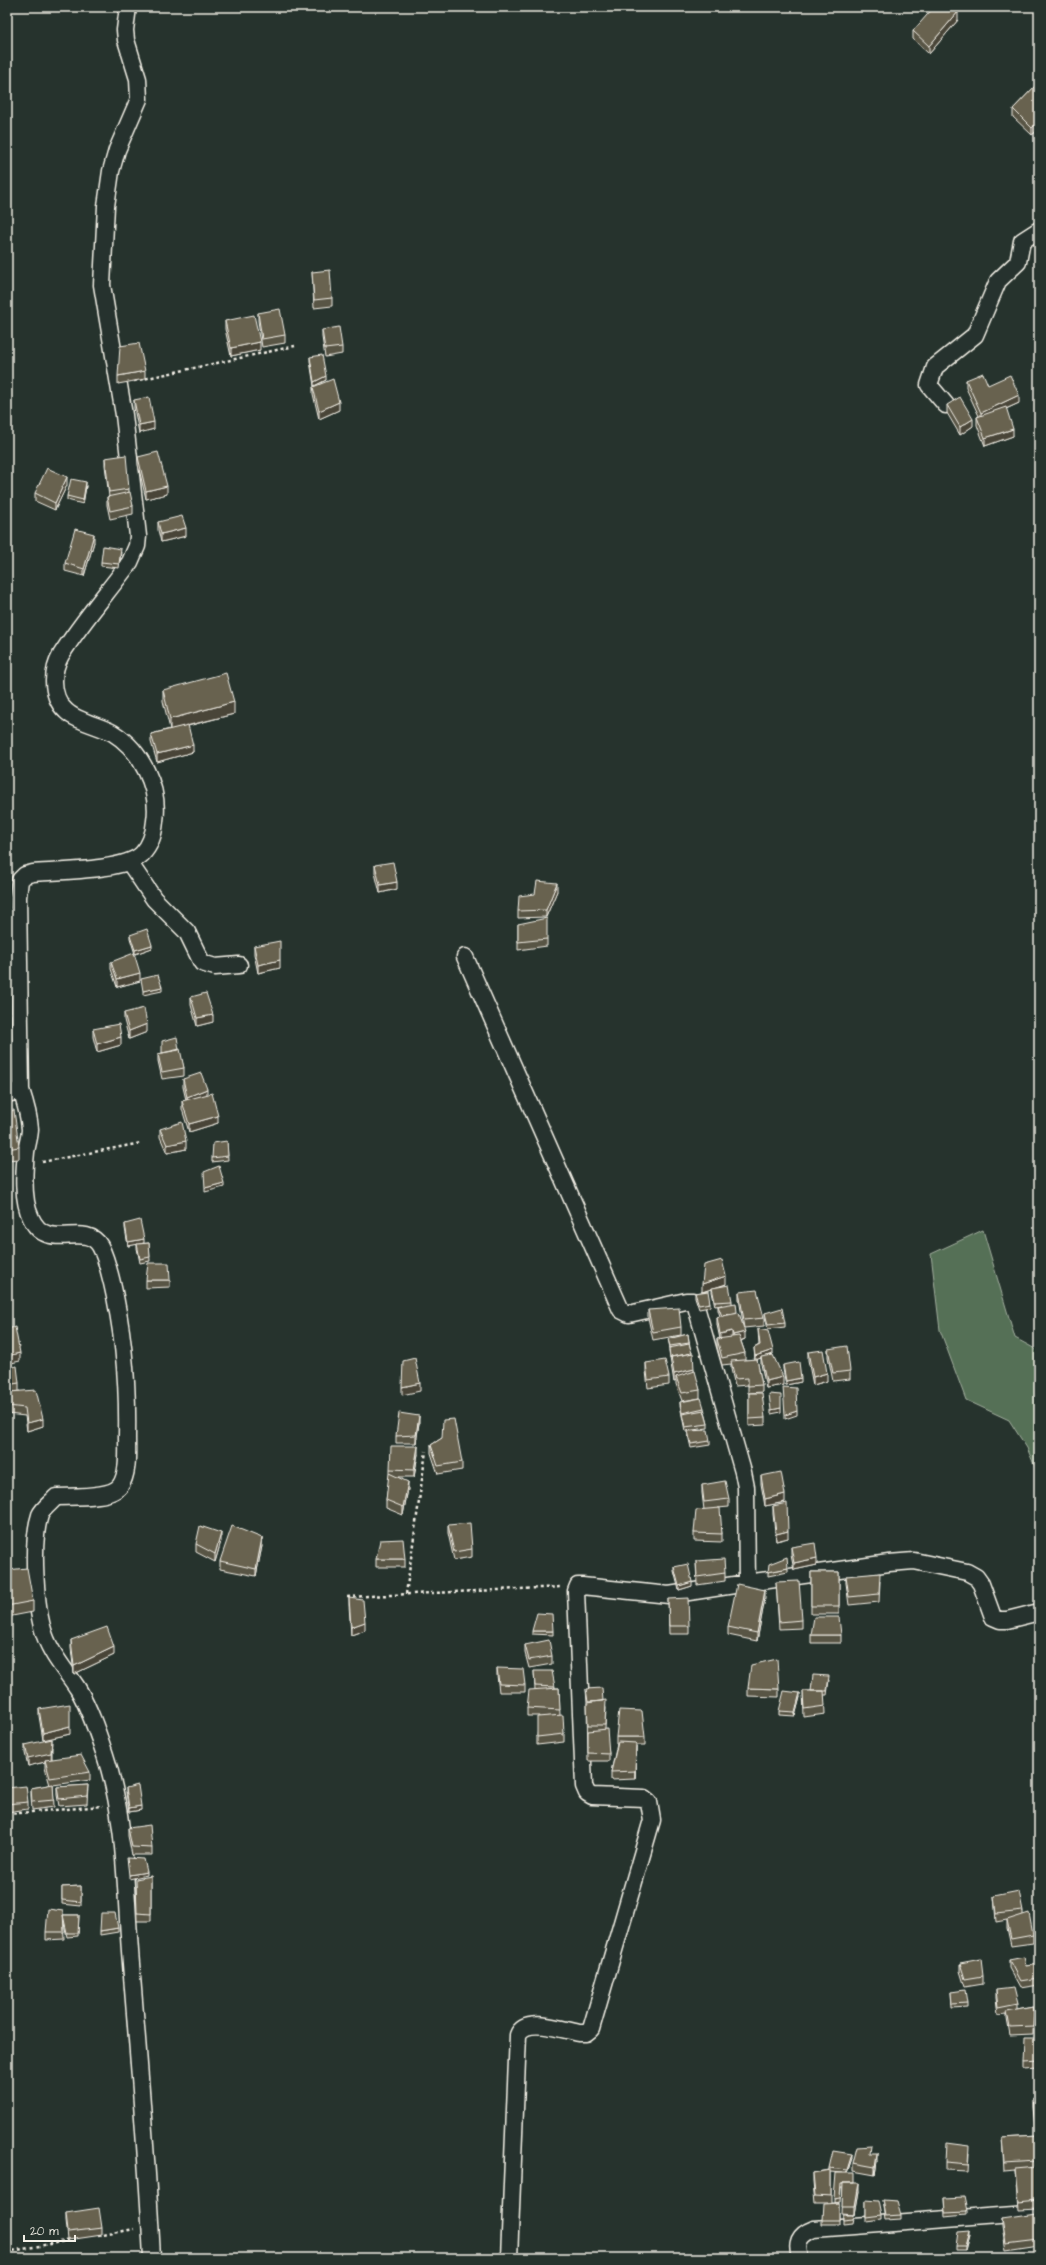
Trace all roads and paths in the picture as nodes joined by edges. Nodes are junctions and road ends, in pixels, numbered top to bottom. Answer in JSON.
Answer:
{"nodes":[{"id":1,"x":128,"y":7,"type":"edge"},
{"id":2,"x":1039,"y":230,"type":"edge"},
{"id":3,"x":295,"y":346,"type":"dead end"},
{"id":4,"x":118,"y":384,"type":"junction"},
{"id":5,"x":946,"y":405,"type":"edge"},
{"id":6,"x":129,"y":862,"type":"junction"},
{"id":7,"x":465,"y":957,"type":"dead end"},
{"id":8,"x":239,"y":965,"type":"dead end"},
{"id":9,"x":14,"y":1092,"type":"edge"},
{"id":10,"x":141,"y":1143,"type":"dead end"},
{"id":11,"x":25,"y":1166,"type":"junction"},
{"id":12,"x":426,"y":1451,"type":"dead end"},
{"id":13,"x":748,"y":1583,"type":"junction"},
{"id":14,"x":578,"y":1586,"type":"junction"},
{"id":15,"x":406,"y":1594,"type":"junction"},
{"id":16,"x":347,"y":1597,"type":"dead end"},
{"id":17,"x":1039,"y":1612,"type":"edge"},
{"id":18,"x":117,"y":1805,"type":"junction"},
{"id":19,"x":7,"y":1814,"type":"edge"},
{"id":20,"x":1039,"y":2212,"type":"edge"},
{"id":21,"x":151,"y":2226,"type":"junction"},
{"id":22,"x":95,"y":2236,"type":"edge"},
{"id":23,"x":75,"y":2239,"type":"edge"},
{"id":24,"x":7,"y":2252,"type":"edge"},
{"id":25,"x":152,"y":2258,"type":"edge"},
{"id":26,"x":509,"y":2258,"type":"edge"},
{"id":27,"x":800,"y":2258,"type":"edge"}],
"edges":[{"from":1,"to":4,"type":"street"},
{"from":2,"to":5,"type":"street"},
{"from":3,"to":4,"type":"path"},
{"from":4,"to":6,"type":"street"},
{"from":6,"to":8,"type":"street"},
{"from":6,"to":9,"type":"street"},
{"from":7,"to":13,"type":"street"},
{"from":9,"to":11,"type":"street"},
{"from":10,"to":11,"type":"path"},
{"from":11,"to":18,"type":"street"},
{"from":12,"to":15,"type":"path"},
{"from":13,"to":14,"type":"street"},
{"from":13,"to":17,"type":"street"},
{"from":14,"to":15,"type":"path"},
{"from":14,"to":26,"type":"street"},
{"from":15,"to":16,"type":"path"},
{"from":18,"to":19,"type":"path"},
{"from":18,"to":21,"type":"street"},
{"from":20,"to":27,"type":"street"},
{"from":21,"to":22,"type":"path"},
{"from":21,"to":25,"type":"street"},
{"from":23,"to":24,"type":"path"}]}
